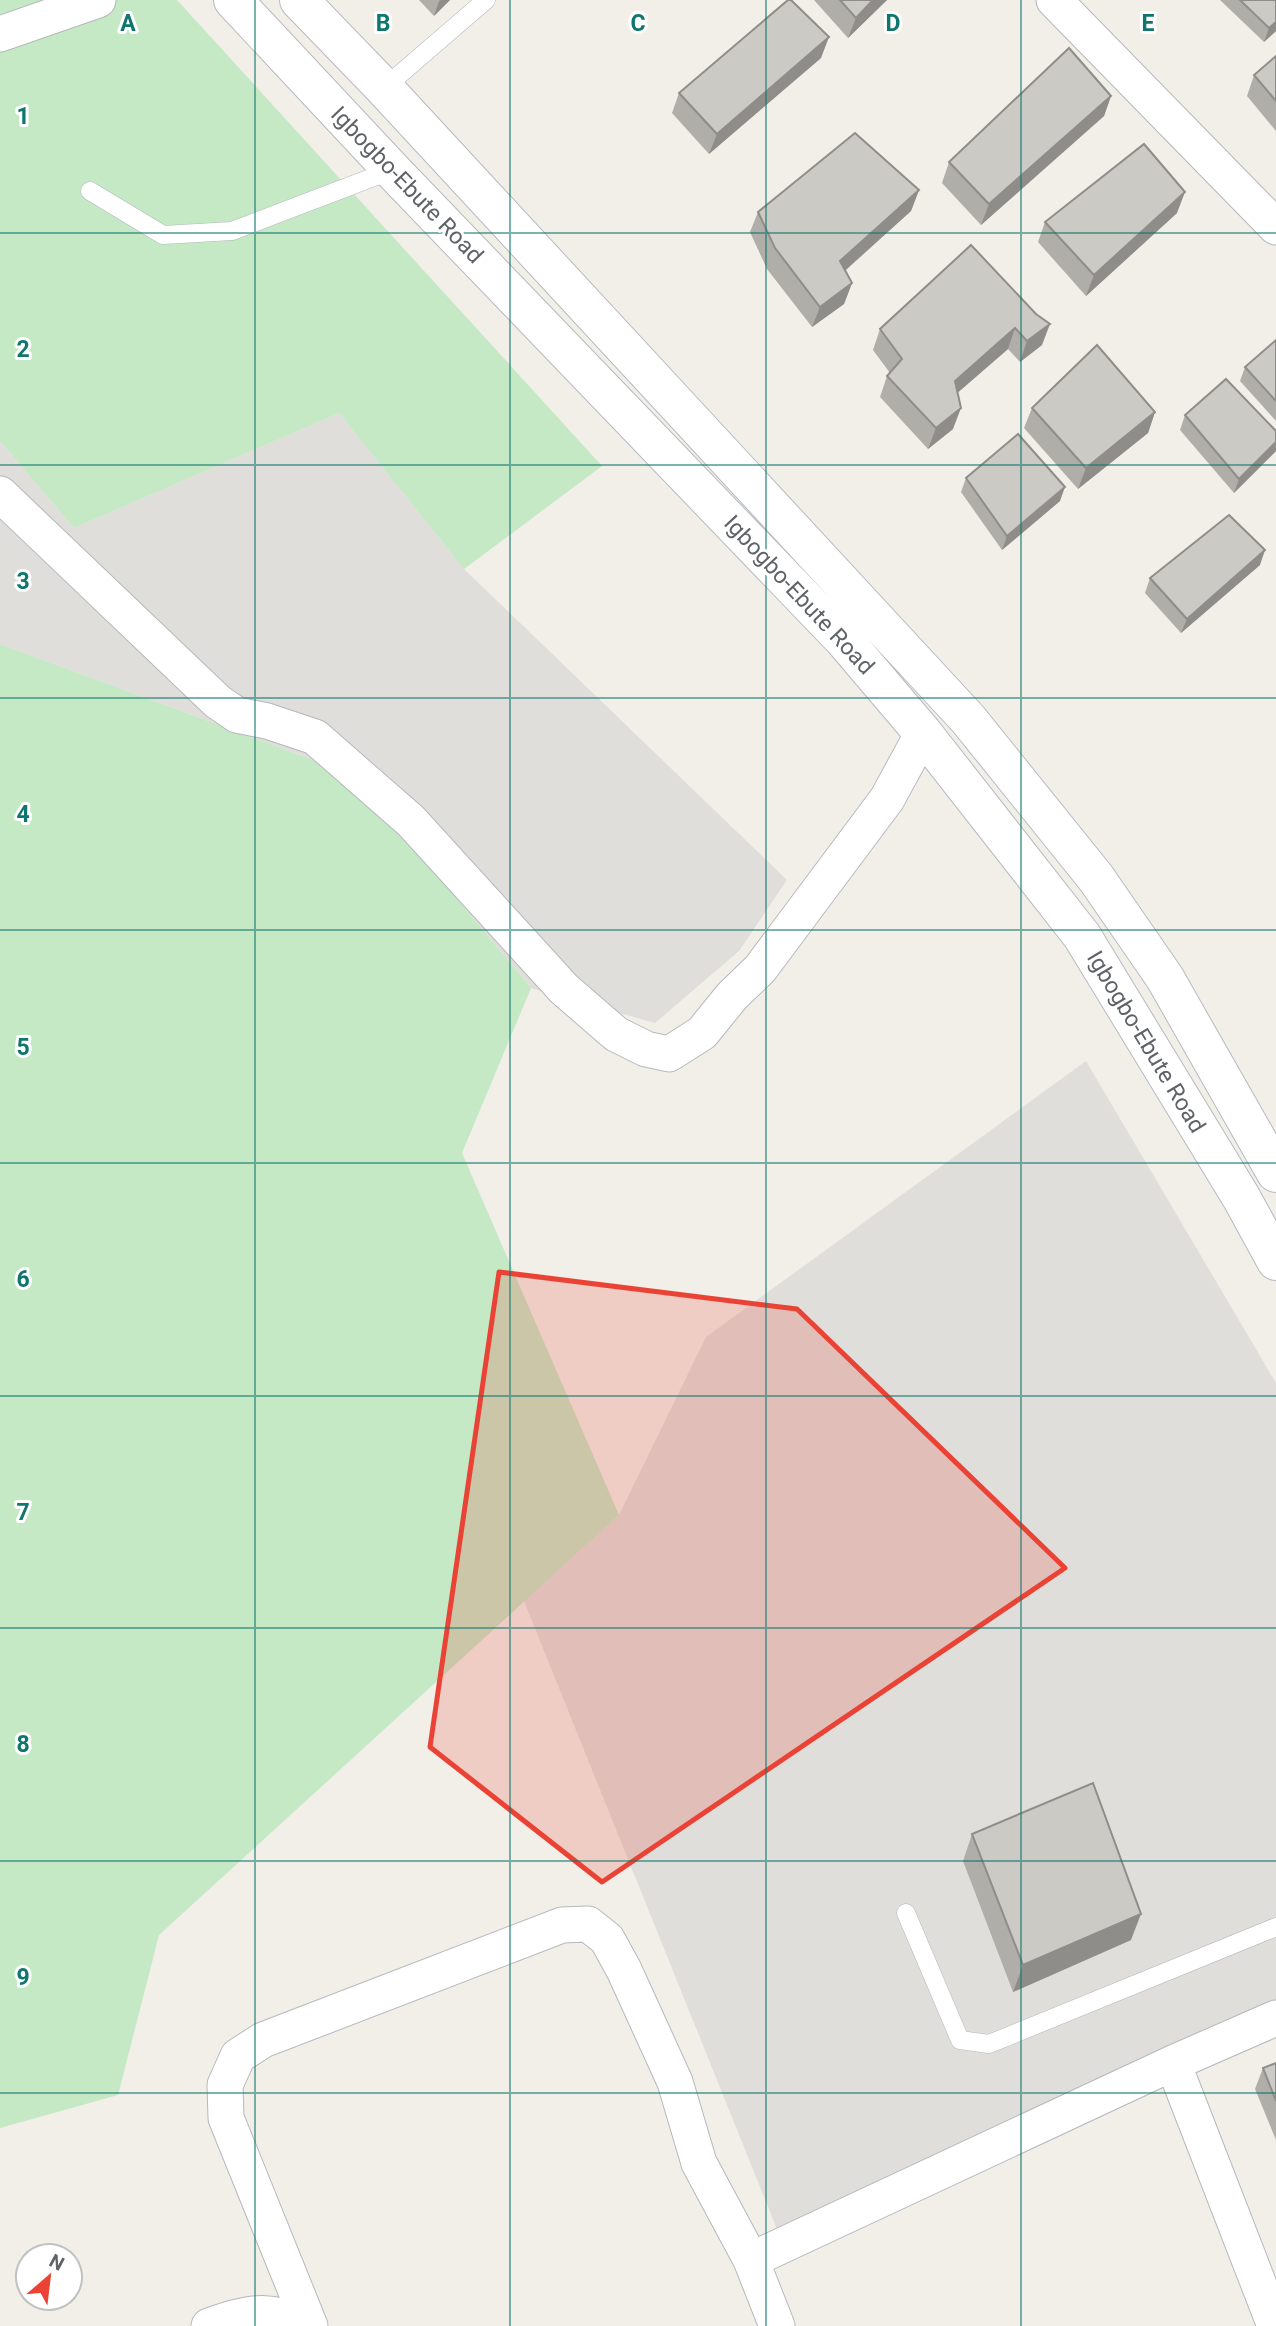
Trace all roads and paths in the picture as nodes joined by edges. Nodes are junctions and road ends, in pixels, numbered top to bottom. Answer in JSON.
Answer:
{"nodes":[{"id":1,"x":98,"y":0,"type":"edge"},
{"id":2,"x":233,"y":0,"type":"edge"},
{"id":3,"x":299,"y":0,"type":"edge"},
{"id":4,"x":486,"y":0,"type":"edge"},
{"id":5,"x":1054,"y":0,"type":"edge"},
{"id":6,"x":0,"y":34,"type":"edge"},
{"id":7,"x":384,"y":88,"type":"junction"},
{"id":8,"x":391,"y":170,"type":"junction"},
{"id":9,"x":90,"y":191,"type":"dead end"},
{"id":10,"x":1276,"y":227,"type":"edge"},
{"id":11,"x":0,"y":494,"type":"edge"},
{"id":12,"x":923,"y":733,"type":"junction"},
{"id":13,"x":1276,"y":1173,"type":"edge"},
{"id":14,"x":1276,"y":1261,"type":"edge"},
{"id":15,"x":906,"y":1913,"type":"dead end"},
{"id":16,"x":1276,"y":1927,"type":"edge"},
{"id":17,"x":1276,"y":2018,"type":"edge"},
{"id":18,"x":1173,"y":2063,"type":"junction"},
{"id":19,"x":751,"y":2260,"type":"junction"},
{"id":20,"x":209,"y":2326,"type":"edge"},
{"id":21,"x":308,"y":2326,"type":"edge"},
{"id":22,"x":777,"y":2326,"type":"edge"},
{"id":23,"x":1275,"y":2326,"type":"edge"}],
"edges":[{"from":1,"to":6,"type":"street"},
{"from":2,"to":8,"type":"main road","name":"Igbogbo-Ebute Road"},
{"from":3,"to":7,"type":"main road","name":"Igbogbo-Ebute Road"},
{"from":4,"to":7,"type":"lane"},
{"from":5,"to":10,"type":"street"},
{"from":7,"to":13,"type":"main road","name":"Igbogbo-Ebute Road"},
{"from":8,"to":9,"type":"lane"},
{"from":8,"to":12,"type":"main road","name":"Igbogbo-Ebute Road"},
{"from":11,"to":12,"type":"street"},
{"from":12,"to":14,"type":"main road","name":"Igbogbo-Ebute Road"},
{"from":15,"to":16,"type":"lane"},
{"from":17,"to":18,"type":"street"},
{"from":18,"to":19,"type":"street"},
{"from":18,"to":23,"type":"street"},
{"from":19,"to":21,"type":"street"},
{"from":19,"to":22,"type":"street"},
{"from":20,"to":21,"type":"street"}]}
